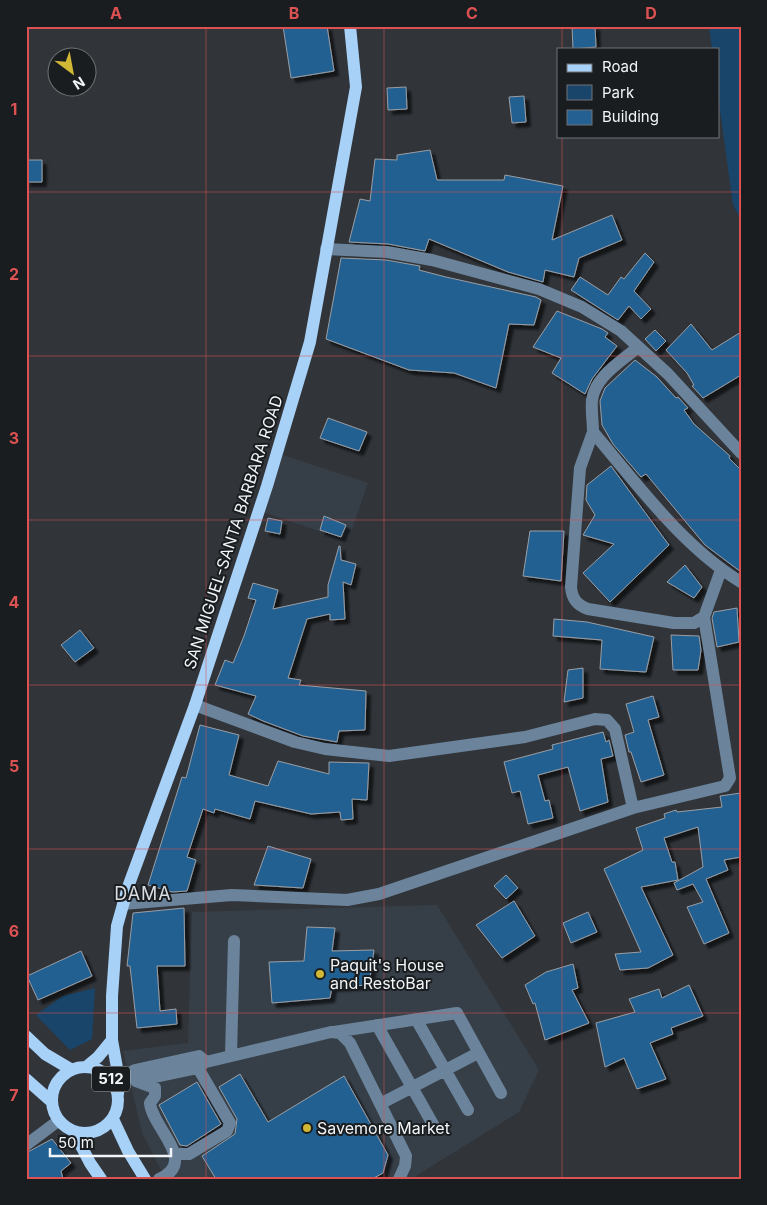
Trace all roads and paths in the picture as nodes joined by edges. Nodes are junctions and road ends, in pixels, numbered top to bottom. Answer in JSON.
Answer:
{"nodes":[{"id":1,"x":350,"y":26,"type":"edge"},
{"id":2,"x":326,"y":249,"type":"junction"},
{"id":3,"x":638,"y":347,"type":"junction"},
{"id":4,"x":593,"y":432,"type":"junction"},
{"id":5,"x":741,"y":453,"type":"edge"},
{"id":6,"x":721,"y":570,"type":"junction"},
{"id":7,"x":741,"y":582,"type":"edge"},
{"id":8,"x":704,"y":618,"type":"junction"},
{"id":9,"x":195,"y":704,"type":"junction"},
{"id":10,"x":633,"y":808,"type":"junction"},
{"id":11,"x":123,"y":904,"type":"junction"},
{"id":12,"x":234,"y":941,"type":"dead end"},
{"id":13,"x":416,"y":1019,"type":"junction"},
{"id":14,"x":377,"y":1025,"type":"junction"},
{"id":15,"x":331,"y":1032,"type":"junction"},
{"id":16,"x":26,"y":1036,"type":"edge"},
{"id":17,"x":112,"y":1040,"type":"junction"},
{"id":18,"x":478,"y":1053,"type":"junction"},
{"id":19,"x":231,"y":1055,"type":"junction"},
{"id":20,"x":202,"y":1065,"type":"junction"},
{"id":21,"x":86,"y":1067,"type":"junction"},
{"id":22,"x":72,"y":1070,"type":"junction"},
{"id":23,"x":445,"y":1070,"type":"junction"},
{"id":24,"x":26,"y":1079,"type":"edge"},
{"id":25,"x":119,"y":1079,"type":"junction"},
{"id":26,"x":136,"y":1081,"type":"junction"},
{"id":27,"x":412,"y":1087,"type":"junction"},
{"id":28,"x":501,"y":1093,"type":"dead end"},
{"id":29,"x":118,"y":1094,"type":"junction"},
{"id":30,"x":52,"y":1102,"type":"junction"},
{"id":31,"x":380,"y":1104,"type":"junction"},
{"id":32,"x":468,"y":1110,"type":"dead end"},
{"id":33,"x":113,"y":1119,"type":"junction"},
{"id":34,"x":58,"y":1120,"type":"junction"},
{"id":35,"x":435,"y":1128,"type":"dead end"},
{"id":36,"x":74,"y":1132,"type":"junction"},
{"id":37,"x":26,"y":1145,"type":"edge"},
{"id":38,"x":175,"y":1154,"type":"junction"},
{"id":39,"x":90,"y":1163,"type":"junction"},
{"id":40,"x":91,"y":1179,"type":"edge"},
{"id":41,"x":101,"y":1179,"type":"edge"},
{"id":42,"x":145,"y":1179,"type":"edge"},
{"id":43,"x":158,"y":1179,"type":"edge"},
{"id":44,"x":399,"y":1179,"type":"edge"}],
"edges":[{"from":1,"to":2,"type":"main road","name":"SAN MIGUEL-SANTA BARBARA ROAD"},
{"from":2,"to":3,"type":"street"},
{"from":2,"to":9,"type":"main road","name":"SAN MIGUEL-SANTA BARBARA ROAD"},
{"from":3,"to":4,"type":"street"},
{"from":3,"to":5,"type":"street"},
{"from":4,"to":6,"type":"street"},
{"from":4,"to":8,"type":"street"},
{"from":6,"to":7,"type":"street"},
{"from":6,"to":8,"type":"street"},
{"from":8,"to":10,"type":"street"},
{"from":9,"to":10,"type":"street"},
{"from":9,"to":11,"type":"main road","name":"SAN MIGUEL-SANTA BARBARA ROAD"},
{"from":10,"to":11,"type":"street"},
{"from":11,"to":17,"type":"main road","name":"SAN MIGUEL-SANTA BARBARA ROAD"},
{"from":12,"to":19,"type":"street"},
{"from":13,"to":14,"type":"street"},
{"from":13,"to":18,"type":"street"},
{"from":13,"to":23,"type":"street"},
{"from":14,"to":15,"type":"street"},
{"from":14,"to":27,"type":"street"},
{"from":15,"to":19,"type":"street"},
{"from":15,"to":31,"type":"street"},
{"from":16,"to":22,"type":"main road","number":"512"},
{"from":17,"to":21,"type":"main road"},
{"from":17,"to":25,"type":"main road","name":"SAN MIGUEL-SANTA BARBARA ROAD"},
{"from":18,"to":23,"type":"street"},
{"from":18,"to":28,"type":"street"},
{"from":19,"to":20,"type":"street"},
{"from":20,"to":25,"type":"street"},
{"from":20,"to":26,"type":"street"},
{"from":20,"to":38,"type":"street"},
{"from":21,"to":22,"type":"main road","number":"512"},
{"from":21,"to":29,"type":"main road","number":"512"},
{"from":22,"to":30,"type":"main road","number":"512"},
{"from":23,"to":27,"type":"street"},
{"from":23,"to":32,"type":"street"},
{"from":24,"to":30,"type":"main road"},
{"from":25,"to":26,"type":"street"},
{"from":25,"to":29,"type":"main road","name":"SAN MIGUEL-SANTA BARBARA ROAD"},
{"from":26,"to":38,"type":"street"},
{"from":27,"to":31,"type":"street"},
{"from":27,"to":35,"type":"street"},
{"from":29,"to":33,"type":"main road","number":"512"},
{"from":30,"to":34,"type":"main road"},
{"from":31,"to":44,"type":"street"},
{"from":33,"to":36,"type":"main road"},
{"from":33,"to":42,"type":"main road"},
{"from":34,"to":36,"type":"main road"},
{"from":34,"to":37,"type":"street"},
{"from":36,"to":39,"type":"main road"},
{"from":38,"to":43,"type":"street"},
{"from":39,"to":40,"type":"main road"},
{"from":39,"to":41,"type":"main road"}]}
